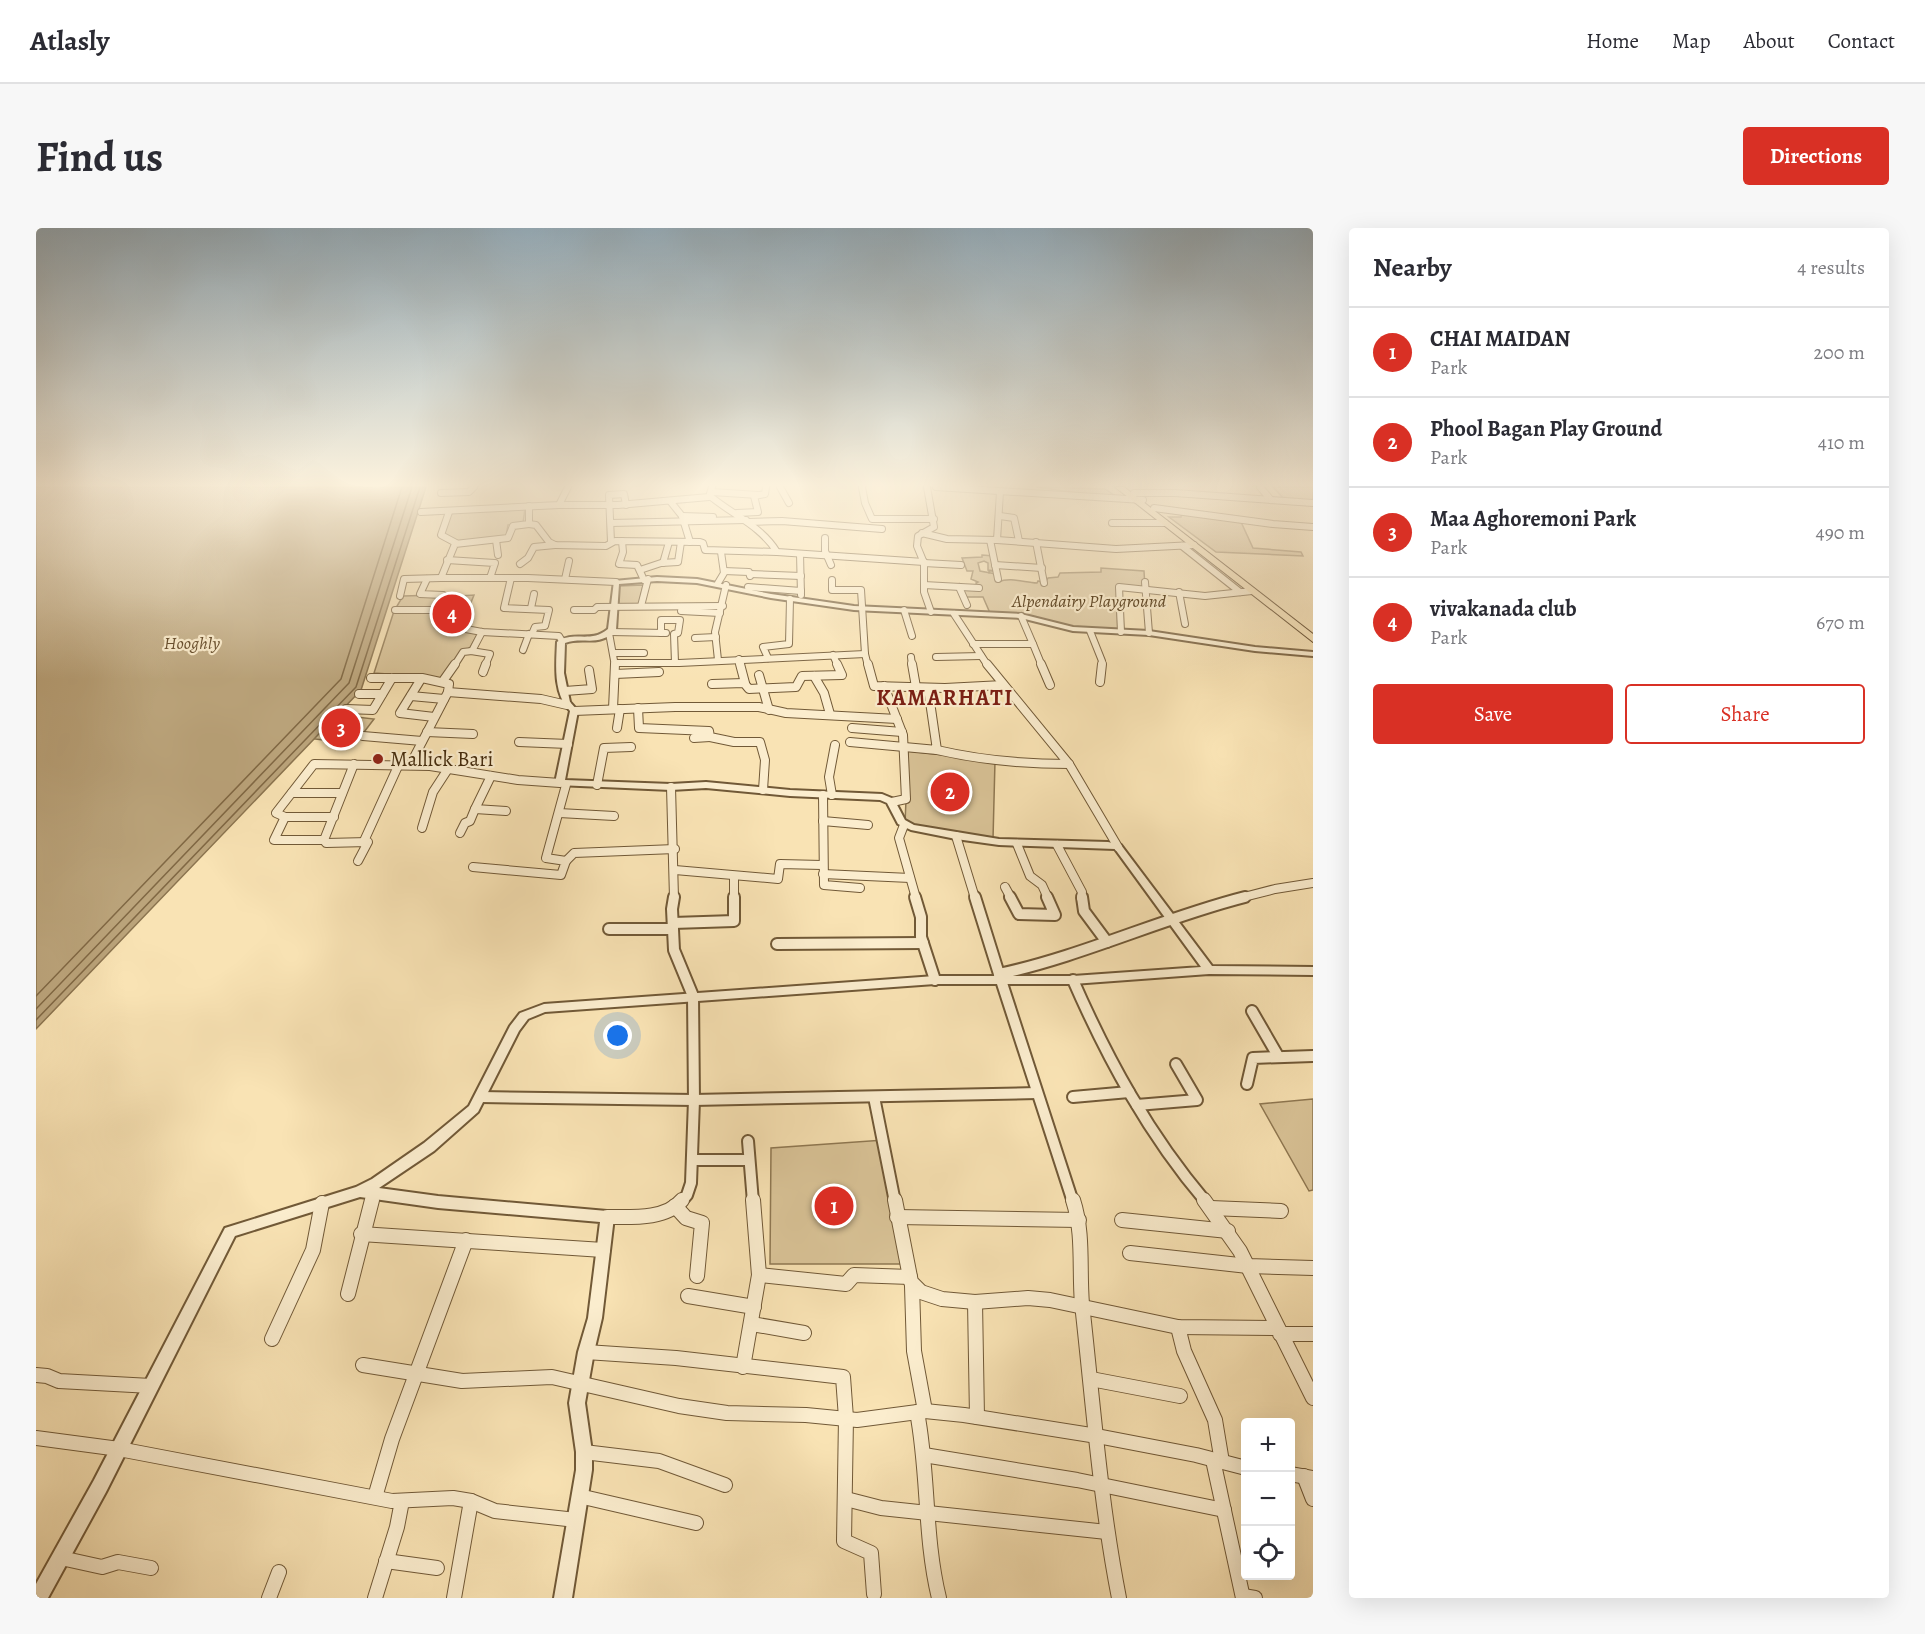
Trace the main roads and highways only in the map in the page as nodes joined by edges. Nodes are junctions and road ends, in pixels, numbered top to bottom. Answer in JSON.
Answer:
{"nodes":[{"id":1,"x":1203,"y":551,"type":"edge"},
{"id":2,"x":1206,"y":551,"type":"edge"},
{"id":3,"x":1219,"y":562,"type":"junction"},
{"id":4,"x":1313,"y":631,"type":"edge"},
{"id":5,"x":1313,"y":639,"type":"edge"}],
"edges":[{"from":1,"to":3,"type":"main road"},
{"from":2,"to":3,"type":"main road"},
{"from":3,"to":4,"type":"main road"},
{"from":3,"to":5,"type":"main road"}]}
